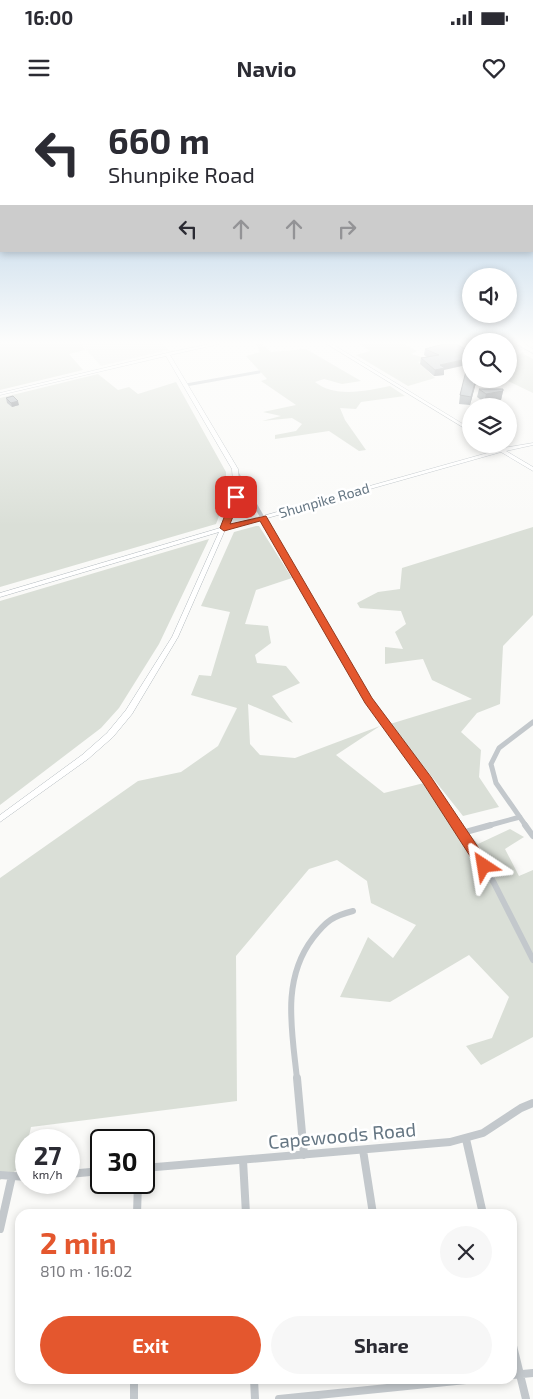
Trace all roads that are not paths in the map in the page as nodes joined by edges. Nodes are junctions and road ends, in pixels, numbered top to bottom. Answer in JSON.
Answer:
{"nodes":[{"id":1,"x":197,"y":405,"type":"edge"},
{"id":2,"x":428,"y":405,"type":"edge"},
{"id":3,"x":462,"y":425,"type":"edge"},
{"id":4,"x":533,"y":444,"type":"edge"},
{"id":5,"x":517,"y":447,"type":"edge"},
{"id":6,"x":491,"y":453,"type":"edge"},
{"id":7,"x":507,"y":453,"type":"edge"},
{"id":8,"x":235,"y":469,"type":"junction"},
{"id":9,"x":533,"y":469,"type":"edge"},
{"id":10,"x":263,"y":517,"type":"junction"},
{"id":11,"x":224,"y":528,"type":"junction"},
{"id":12,"x":0,"y":595,"type":"edge"},
{"id":13,"x":533,"y":722,"type":"edge"},
{"id":14,"x":520,"y":817,"type":"junction"},
{"id":15,"x":0,"y":819,"type":"edge"},
{"id":16,"x":462,"y":833,"type":"junction"},
{"id":17,"x":533,"y":836,"type":"edge"},
{"id":18,"x":353,"y":911,"type":"dead end"},
{"id":19,"x":533,"y":960,"type":"edge"},
{"id":20,"x":533,"y":1103,"type":"edge"},
{"id":21,"x":466,"y":1139,"type":"junction"},
{"id":22,"x":363,"y":1150,"type":"junction"},
{"id":23,"x":304,"y":1155,"type":"junction"},
{"id":24,"x":243,"y":1160,"type":"junction"},
{"id":25,"x":155,"y":1167,"type":"edge"},
{"id":26,"x":0,"y":1175,"type":"edge"},
{"id":27,"x":12,"y":1176,"type":"junction"},
{"id":28,"x":15,"y":1176,"type":"edge"},
{"id":29,"x":138,"y":1194,"type":"edge"},
{"id":30,"x":138,"y":1209,"type":"edge"},
{"id":31,"x":246,"y":1209,"type":"edge"},
{"id":32,"x":373,"y":1209,"type":"edge"},
{"id":33,"x":482,"y":1209,"type":"edge"},
{"id":34,"x":0,"y":1229,"type":"edge"},
{"id":35,"x":533,"y":1373,"type":"edge"},
{"id":36,"x":517,"y":1375,"type":"edge"},
{"id":37,"x":517,"y":1377,"type":"edge"},
{"id":38,"x":134,"y":1384,"type":"edge"},
{"id":39,"x":254,"y":1384,"type":"edge"},
{"id":40,"x":392,"y":1384,"type":"edge"},
{"id":41,"x":134,"y":1399,"type":"edge"},
{"id":42,"x":255,"y":1399,"type":"edge"},
{"id":43,"x":279,"y":1399,"type":"edge"},
{"id":44,"x":526,"y":1399,"type":"edge"}],
"edges":[{"from":1,"to":8,"type":"street"},
{"from":2,"to":3,"type":"street"},
{"from":4,"to":5,"type":"street","name":"Shunpike Road"},
{"from":6,"to":10,"type":"street","name":"Shunpike Road"},
{"from":7,"to":9,"type":"street"},
{"from":8,"to":10,"type":"street"},
{"from":8,"to":11,"type":"street"},
{"from":10,"to":11,"type":"street","name":"Shunpike Road"},
{"from":10,"to":16,"type":"street"},
{"from":11,"to":12,"type":"street","name":"Shunpike Road"},
{"from":11,"to":15,"type":"street"},
{"from":13,"to":14,"type":"street"},
{"from":14,"to":16,"type":"street"},
{"from":14,"to":17,"type":"street"},
{"from":16,"to":19,"type":"street"},
{"from":18,"to":23,"type":"street"},
{"from":20,"to":21,"type":"street","name":"Capewoods Road"},
{"from":21,"to":22,"type":"street","name":"Capewoods Road"},
{"from":21,"to":33,"type":"street"},
{"from":22,"to":23,"type":"street","name":"Capewoods Road"},
{"from":22,"to":32,"type":"street"},
{"from":23,"to":24,"type":"street","name":"Capewoods Road"},
{"from":24,"to":25,"type":"street","name":"Capewoods Road"},
{"from":24,"to":31,"type":"street"},
{"from":26,"to":27,"type":"street"},
{"from":27,"to":28,"type":"street"},
{"from":27,"to":34,"type":"street"},
{"from":29,"to":30,"type":"street"},
{"from":35,"to":36,"type":"street"},
{"from":37,"to":44,"type":"street"},
{"from":38,"to":41,"type":"street"},
{"from":39,"to":42,"type":"street"},
{"from":40,"to":43,"type":"street"}]}
